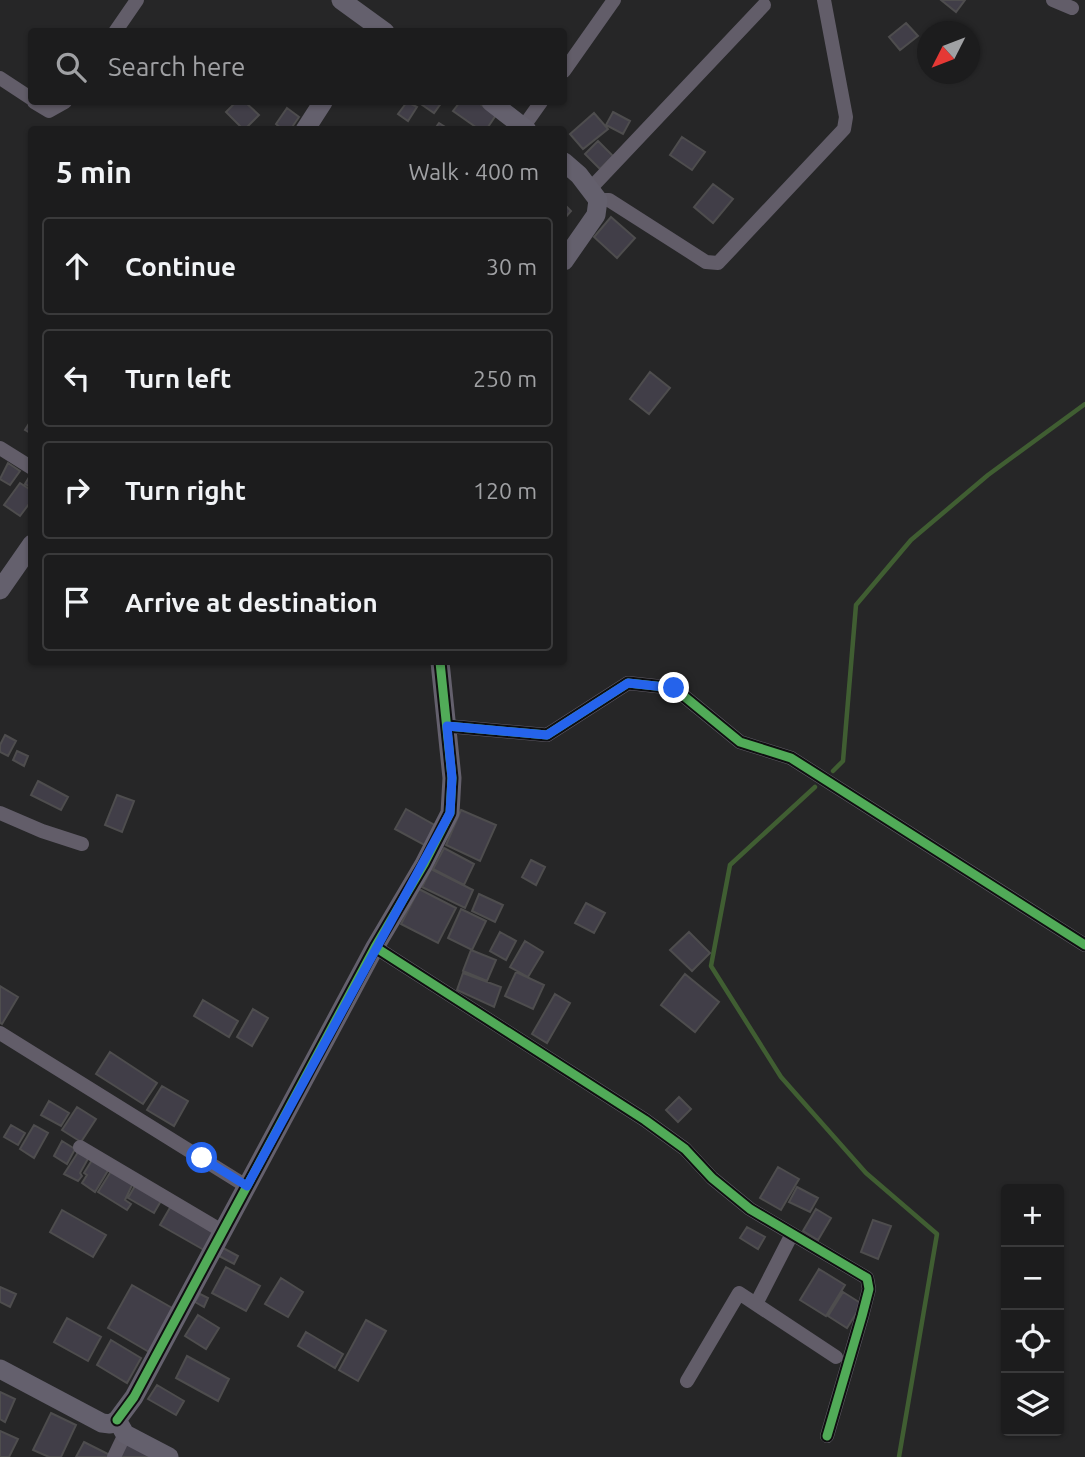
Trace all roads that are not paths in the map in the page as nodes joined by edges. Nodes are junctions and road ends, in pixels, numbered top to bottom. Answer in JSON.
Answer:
{"nodes":[{"id":1,"x":137,"y":0,"type":"edge"},
{"id":2,"x":341,"y":0,"type":"edge"},
{"id":3,"x":614,"y":0,"type":"edge"},
{"id":4,"x":824,"y":0,"type":"edge"},
{"id":5,"x":1053,"y":0,"type":"edge"},
{"id":6,"x":764,"y":5,"type":"dead end"},
{"id":7,"x":1072,"y":8,"type":"dead end"},
{"id":8,"x":118,"y":28,"type":"edge"},
{"id":9,"x":376,"y":28,"type":"edge"},
{"id":10,"x":567,"y":67,"type":"edge"},
{"id":11,"x":0,"y":78,"type":"edge"},
{"id":12,"x":28,"y":97,"type":"edge"},
{"id":13,"x":40,"y":105,"type":"edge"},
{"id":14,"x":59,"y":105,"type":"edge"},
{"id":15,"x":321,"y":105,"type":"edge"},
{"id":16,"x":495,"y":105,"type":"edge"},
{"id":17,"x":539,"y":105,"type":"edge"},
{"id":18,"x":308,"y":126,"type":"edge"},
{"id":19,"x":523,"y":126,"type":"edge"},
{"id":20,"x":527,"y":126,"type":"edge"},
{"id":21,"x":567,"y":165,"type":"edge"},
{"id":22,"x":594,"y":195,"type":"junction"},
{"id":23,"x":567,"y":257,"type":"edge"},
{"id":24,"x":0,"y":448,"type":"edge"},
{"id":25,"x":28,"y":466,"type":"edge"},
{"id":26,"x":28,"y":550,"type":"edge"},
{"id":27,"x":0,"y":590,"type":"edge"},
{"id":28,"x":440,"y":665,"type":"edge"},
{"id":29,"x":447,"y":726,"type":"junction"},
{"id":30,"x":0,"y":813,"type":"edge"},
{"id":31,"x":82,"y":844,"type":"dead end"},
{"id":32,"x":1085,"y":945,"type":"edge"},
{"id":33,"x":376,"y":947,"type":"junction"},
{"id":34,"x":0,"y":1033,"type":"edge"},
{"id":35,"x":80,"y":1147,"type":"dead end"},
{"id":36,"x":247,"y":1186,"type":"junction"},
{"id":37,"x":222,"y":1231,"type":"junction"},
{"id":38,"x":792,"y":1234,"type":"junction"},
{"id":39,"x":756,"y":1304,"type":"junction"},
{"id":40,"x":836,"y":1357,"type":"dead end"},
{"id":41,"x":0,"y":1369,"type":"edge"},
{"id":42,"x":687,"y":1381,"type":"dead end"},
{"id":43,"x":121,"y":1427,"type":"junction"},
{"id":44,"x":827,"y":1436,"type":"dead end"},
{"id":45,"x":114,"y":1457,"type":"edge"},
{"id":46,"x":169,"y":1457,"type":"edge"}],
"edges":[{"from":1,"to":8,"type":"street"},
{"from":2,"to":9,"type":"street"},
{"from":3,"to":10,"type":"street"},
{"from":4,"to":22,"type":"street"},
{"from":5,"to":7,"type":"street"},
{"from":6,"to":22,"type":"street"},
{"from":11,"to":12,"type":"street"},
{"from":13,"to":14,"type":"street"},
{"from":15,"to":18,"type":"street"},
{"from":16,"to":19,"type":"street"},
{"from":17,"to":20,"type":"street"},
{"from":21,"to":22,"type":"street"},
{"from":22,"to":23,"type":"street"},
{"from":24,"to":25,"type":"street"},
{"from":26,"to":27,"type":"street"},
{"from":28,"to":29,"type":"street"},
{"from":29,"to":32,"type":"street"},
{"from":29,"to":33,"type":"street"},
{"from":30,"to":31,"type":"street"},
{"from":33,"to":36,"type":"street"},
{"from":33,"to":38,"type":"street"},
{"from":34,"to":36,"type":"street"},
{"from":35,"to":37,"type":"street"},
{"from":36,"to":37,"type":"street"},
{"from":37,"to":43,"type":"street"},
{"from":38,"to":39,"type":"street"},
{"from":38,"to":44,"type":"street"},
{"from":39,"to":40,"type":"street"},
{"from":39,"to":42,"type":"street"},
{"from":41,"to":43,"type":"street"},
{"from":43,"to":45,"type":"street"},
{"from":43,"to":46,"type":"street"}]}
